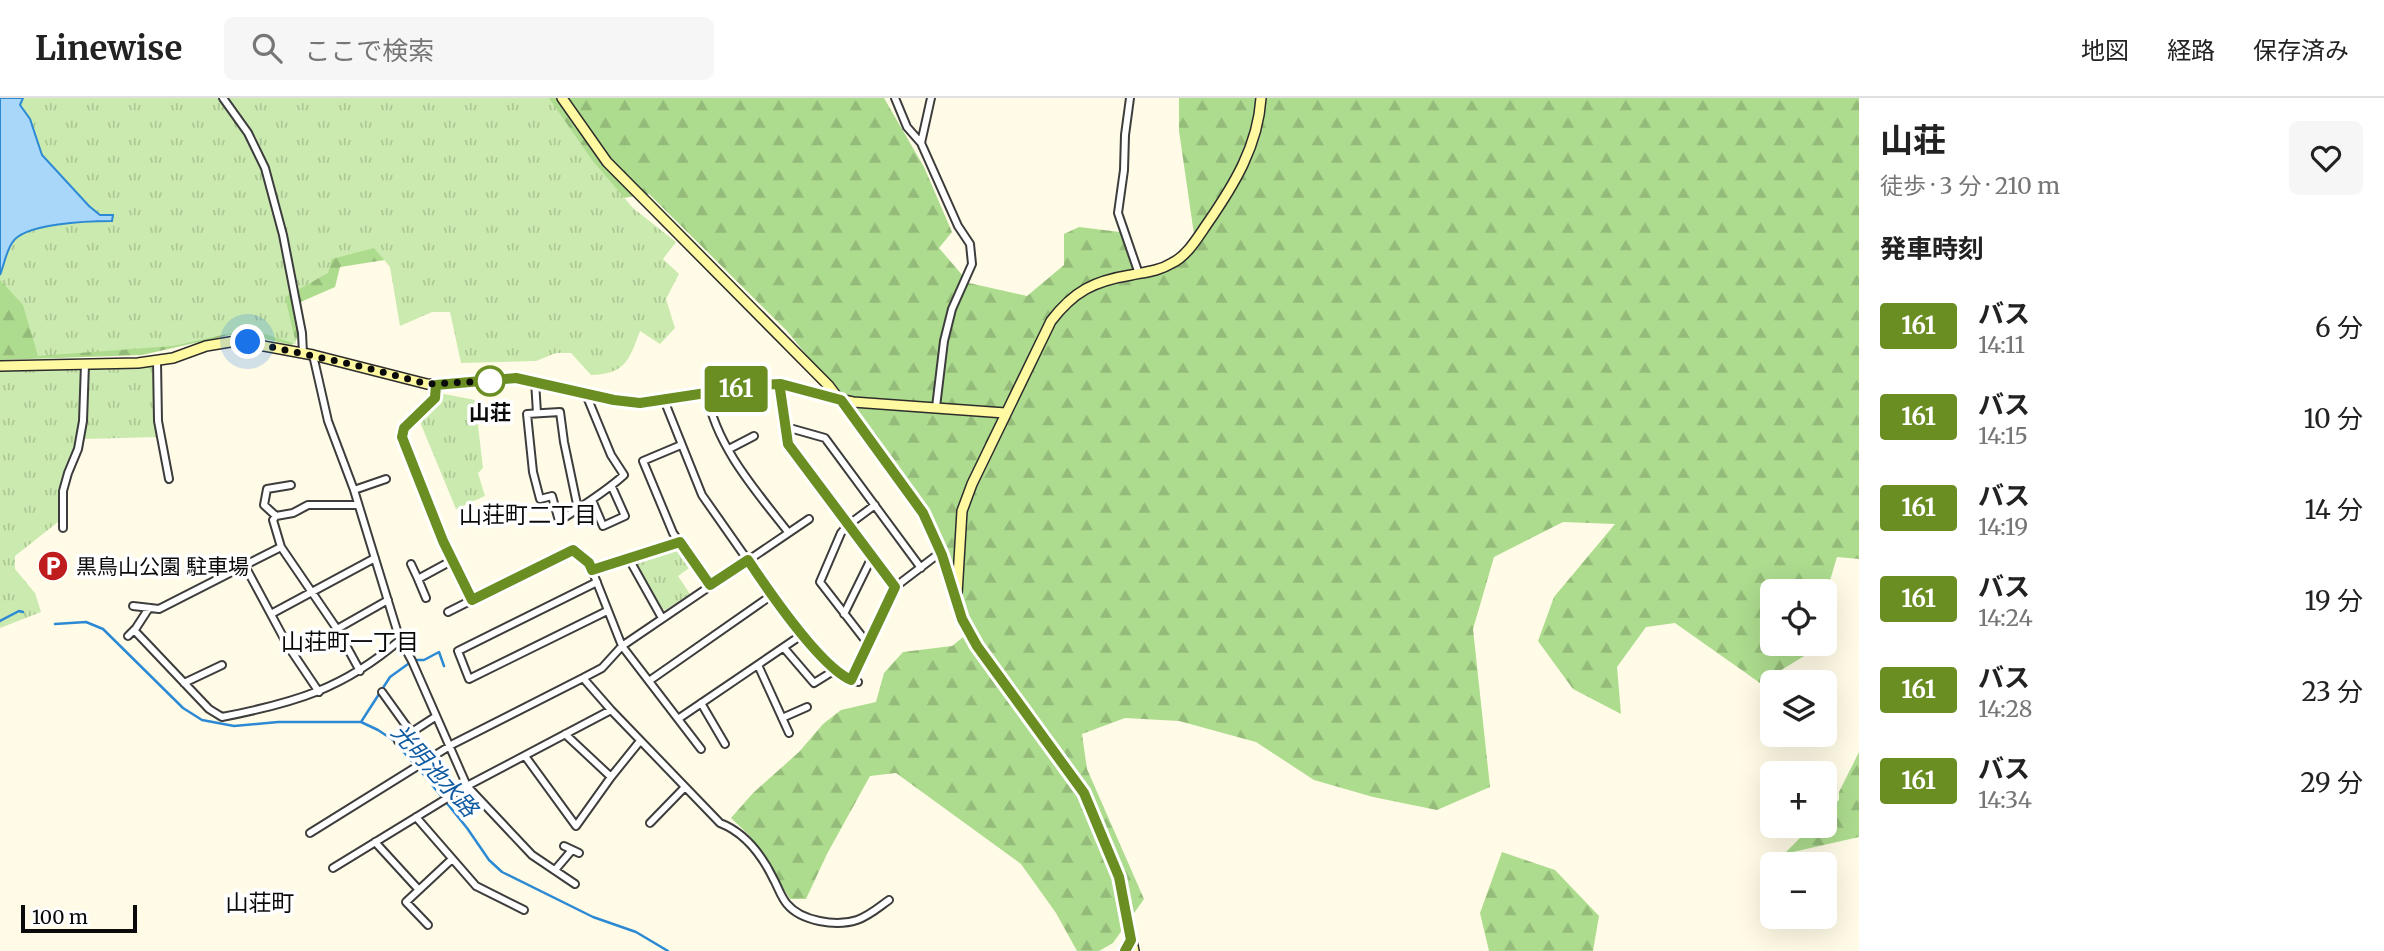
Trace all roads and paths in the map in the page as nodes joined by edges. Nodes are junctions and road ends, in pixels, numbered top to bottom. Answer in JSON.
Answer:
{"nodes":[{"id":1,"x":223,"y":98,"type":"edge"},
{"id":2,"x":562,"y":98,"type":"edge"},
{"id":3,"x":895,"y":98,"type":"edge"},
{"id":4,"x":931,"y":98,"type":"edge"},
{"id":5,"x":1130,"y":98,"type":"edge"},
{"id":6,"x":1261,"y":98,"type":"edge"},
{"id":7,"x":921,"y":143,"type":"junction"},
{"id":8,"x":1139,"y":274,"type":"junction"},
{"id":9,"x":308,"y":354,"type":"junction"},
{"id":10,"x":157,"y":361,"type":"junction"},
{"id":11,"x":85,"y":364,"type":"junction"},
{"id":12,"x":0,"y":366,"type":"edge"},
{"id":13,"x":536,"y":381,"type":"junction"},
{"id":14,"x":781,"y":384,"type":"junction"},
{"id":15,"x":436,"y":385,"type":"junction"},
{"id":16,"x":585,"y":392,"type":"junction"},
{"id":17,"x":707,"y":394,"type":"junction"},
{"id":18,"x":664,"y":400,"type":"junction"},
{"id":19,"x":841,"y":400,"type":"junction"},
{"id":20,"x":936,"y":407,"type":"junction"},
{"id":21,"x":1005,"y":412,"type":"junction"},
{"id":22,"x":537,"y":414,"type":"junction"},
{"id":23,"x":401,"y":418,"type":"dead end"},
{"id":24,"x":407,"y":425,"type":"junction"},
{"id":25,"x":786,"y":427,"type":"junction"},
{"id":26,"x":754,"y":436,"type":"dead end"},
{"id":27,"x":681,"y":445,"type":"junction"},
{"id":28,"x":729,"y":449,"type":"junction"},
{"id":29,"x":386,"y":479,"type":"dead end"},
{"id":30,"x":169,"y":480,"type":"dead end"},
{"id":31,"x":263,"y":481,"type":"dead end"},
{"id":32,"x":291,"y":485,"type":"dead end"},
{"id":33,"x":612,"y":486,"type":"junction"},
{"id":34,"x":267,"y":489,"type":"junction"},
{"id":35,"x":354,"y":490,"type":"junction"},
{"id":36,"x":592,"y":500,"type":"junction"},
{"id":37,"x":358,"y":505,"type":"junction"},
{"id":38,"x":875,"y":505,"type":"junction"},
{"id":39,"x":578,"y":509,"type":"junction"},
{"id":40,"x":276,"y":516,"type":"junction"},
{"id":41,"x":809,"y":519,"type":"dead end"},
{"id":42,"x":848,"y":525,"type":"junction"},
{"id":43,"x":63,"y":528,"type":"dead end"},
{"id":44,"x":788,"y":533,"type":"junction"},
{"id":45,"x":680,"y":542,"type":"junction"},
{"id":46,"x":281,"y":547,"type":"junction"},
{"id":47,"x":942,"y":555,"type":"junction"},
{"id":48,"x":541,"y":556,"type":"dead end"},
{"id":49,"x":872,"y":557,"type":"junction"},
{"id":50,"x":375,"y":558,"type":"junction"},
{"id":51,"x":629,"y":559,"type":"junction"},
{"id":52,"x":748,"y":560,"type":"junction"},
{"id":53,"x":453,"y":561,"type":"junction"},
{"id":54,"x":411,"y":564,"type":"dead end"},
{"id":55,"x":544,"y":564,"type":"junction"},
{"id":56,"x":245,"y":566,"type":"junction"},
{"id":57,"x":921,"y":568,"type":"junction"},
{"id":58,"x":592,"y":570,"type":"junction"},
{"id":59,"x":418,"y":579,"type":"junction"},
{"id":60,"x":489,"y":582,"type":"dead end"},
{"id":61,"x":597,"y":582,"type":"junction"},
{"id":62,"x":710,"y":585,"type":"junction"},
{"id":63,"x":895,"y":587,"type":"junction"},
{"id":64,"x":492,"y":590,"type":"junction"},
{"id":65,"x":313,"y":592,"type":"junction"},
{"id":66,"x":772,"y":595,"type":"junction"},
{"id":67,"x":957,"y":597,"type":"junction"},
{"id":68,"x":426,"y":598,"type":"dead end"},
{"id":69,"x":388,"y":600,"type":"junction"},
{"id":70,"x":472,"y":600,"type":"junction"},
{"id":71,"x":133,"y":606,"type":"dead end"},
{"id":72,"x":149,"y":608,"type":"junction"},
{"id":73,"x":607,"y":611,"type":"junction"},
{"id":74,"x":448,"y":612,"type":"dead end"},
{"id":75,"x":271,"y":614,"type":"junction"},
{"id":76,"x":844,"y":614,"type":"junction"},
{"id":77,"x":662,"y":618,"type":"junction"},
{"id":78,"x":337,"y":628,"type":"junction"},
{"id":79,"x":803,"y":634,"type":"junction"},
{"id":80,"x":400,"y":640,"type":"junction"},
{"id":81,"x":868,"y":644,"type":"junction"},
{"id":82,"x":622,"y":646,"type":"junction"},
{"id":83,"x":784,"y":648,"type":"junction"},
{"id":84,"x":758,"y":665,"type":"junction"},
{"id":85,"x":219,"y":670,"type":"dead end"},
{"id":86,"x":835,"y":670,"type":"junction"},
{"id":87,"x":360,"y":671,"type":"junction"},
{"id":88,"x":583,"y":678,"type":"junction"},
{"id":89,"x":649,"y":681,"type":"junction"},
{"id":90,"x":184,"y":683,"type":"junction"},
{"id":91,"x":319,"y":692,"type":"junction"},
{"id":92,"x":382,"y":692,"type":"dead end"},
{"id":93,"x":701,"y":704,"type":"junction"},
{"id":94,"x":807,"y":707,"type":"dead end"},
{"id":95,"x":611,"y":710,"type":"junction"},
{"id":96,"x":435,"y":717,"type":"junction"},
{"id":97,"x":782,"y":718,"type":"junction"},
{"id":98,"x":678,"y":719,"type":"junction"},
{"id":99,"x":410,"y":731,"type":"junction"},
{"id":100,"x":789,"y":733,"type":"dead end"},
{"id":101,"x":565,"y":734,"type":"junction"},
{"id":102,"x":398,"y":741,"type":"dead end"},
{"id":103,"x":640,"y":741,"type":"junction"},
{"id":104,"x":725,"y":744,"type":"dead end"},
{"id":105,"x":449,"y":747,"type":"junction"},
{"id":106,"x":701,"y":748,"type":"dead end"},
{"id":107,"x":525,"y":756,"type":"junction"},
{"id":108,"x":611,"y":777,"type":"junction"},
{"id":109,"x":467,"y":786,"type":"junction"},
{"id":110,"x":685,"y":787,"type":"junction"},
{"id":111,"x":416,"y":817,"type":"junction"},
{"id":112,"x":650,"y":823,"type":"dead end"},
{"id":113,"x":310,"y":833,"type":"dead end"},
{"id":114,"x":375,"y":842,"type":"junction"},
{"id":115,"x":564,"y":846,"type":"dead end"},
{"id":116,"x":452,"y":859,"type":"junction"},
{"id":117,"x":333,"y":868,"type":"dead end"},
{"id":118,"x":555,"y":870,"type":"junction"},
{"id":119,"x":575,"y":884,"type":"dead end"},
{"id":120,"x":419,"y":890,"type":"junction"},
{"id":121,"x":889,"y":900,"type":"dead end"},
{"id":122,"x":524,"y":910,"type":"dead end"},
{"id":123,"x":428,"y":925,"type":"dead end"},
{"id":124,"x":1131,"y":940,"type":"junction"},
{"id":125,"x":1125,"y":951,"type":"edge"},
{"id":126,"x":1134,"y":951,"type":"edge"}],
"edges":[{"from":1,"to":9,"type":"street"},
{"from":2,"to":19,"type":"street"},
{"from":3,"to":7,"type":"street"},
{"from":4,"to":7,"type":"street"},
{"from":5,"to":8,"type":"street"},
{"from":6,"to":8,"type":"street"},
{"from":7,"to":20,"type":"street"},
{"from":8,"to":21,"type":"street"},
{"from":9,"to":10,"type":"street"},
{"from":9,"to":15,"type":"street"},
{"from":9,"to":35,"type":"street"},
{"from":10,"to":11,"type":"street"},
{"from":10,"to":30,"type":"street"},
{"from":11,"to":12,"type":"street"},
{"from":11,"to":43,"type":"street"},
{"from":13,"to":15,"type":"street"},
{"from":13,"to":16,"type":"street"},
{"from":13,"to":22,"type":"street"},
{"from":14,"to":17,"type":"street"},
{"from":14,"to":19,"type":"street"},
{"from":14,"to":25,"type":"street"},
{"from":15,"to":24,"type":"street"},
{"from":16,"to":18,"type":"street"},
{"from":16,"to":33,"type":"street"},
{"from":17,"to":18,"type":"street"},
{"from":17,"to":28,"type":"street"},
{"from":18,"to":27,"type":"street"},
{"from":19,"to":20,"type":"street"},
{"from":19,"to":47,"type":"street"},
{"from":20,"to":21,"type":"street"},
{"from":21,"to":67,"type":"street"},
{"from":22,"to":39,"type":"street"},
{"from":22,"to":39,"type":"street"},
{"from":23,"to":24,"type":"street"},
{"from":24,"to":53,"type":"street"},
{"from":25,"to":38,"type":"street"},
{"from":25,"to":42,"type":"street"},
{"from":26,"to":28,"type":"street"},
{"from":27,"to":45,"type":"street"},
{"from":27,"to":52,"type":"street"},
{"from":28,"to":44,"type":"street"},
{"from":29,"to":35,"type":"street"},
{"from":31,"to":34,"type":"street"},
{"from":32,"to":34,"type":"street"},
{"from":33,"to":36,"type":"street"},
{"from":33,"to":36,"type":"street"},
{"from":34,"to":40,"type":"street"},
{"from":35,"to":37,"type":"street"},
{"from":36,"to":39,"type":"street"},
{"from":37,"to":40,"type":"street"},
{"from":37,"to":50,"type":"street"},
{"from":38,"to":42,"type":"street"},
{"from":38,"to":57,"type":"street"},
{"from":40,"to":46,"type":"street"},
{"from":41,"to":44,"type":"street"},
{"from":42,"to":49,"type":"street"},
{"from":42,"to":76,"type":"street"},
{"from":44,"to":52,"type":"street"},
{"from":45,"to":51,"type":"street"},
{"from":45,"to":62,"type":"street"},
{"from":46,"to":56,"type":"street"},
{"from":46,"to":65,"type":"street"},
{"from":47,"to":57,"type":"street"},
{"from":47,"to":67,"type":"street"},
{"from":48,"to":55,"type":"street"},
{"from":49,"to":63,"type":"street"},
{"from":49,"to":76,"type":"street"},
{"from":50,"to":65,"type":"street"},
{"from":50,"to":69,"type":"street"},
{"from":51,"to":58,"type":"street"},
{"from":51,"to":77,"type":"street"},
{"from":52,"to":62,"type":"street"},
{"from":52,"to":66,"type":"street"},
{"from":53,"to":59,"type":"street"},
{"from":53,"to":70,"type":"street"},
{"from":54,"to":59,"type":"street"},
{"from":55,"to":58,"type":"street"},
{"from":55,"to":64,"type":"street"},
{"from":56,"to":72,"type":"street"},
{"from":56,"to":75,"type":"street"},
{"from":57,"to":63,"type":"street"},
{"from":58,"to":61,"type":"street"},
{"from":59,"to":68,"type":"street"},
{"from":60,"to":64,"type":"street"},
{"from":61,"to":73,"type":"street"},
{"from":61,"to":73,"type":"street"},
{"from":62,"to":77,"type":"street"},
{"from":63,"to":81,"type":"street"},
{"from":64,"to":70,"type":"street"},
{"from":65,"to":75,"type":"street"},
{"from":65,"to":78,"type":"street"},
{"from":66,"to":79,"type":"street"},
{"from":66,"to":89,"type":"street"},
{"from":67,"to":124,"type":"street"},
{"from":69,"to":78,"type":"street"},
{"from":69,"to":80,"type":"street"},
{"from":70,"to":74,"type":"street"},
{"from":71,"to":72,"type":"street"},
{"from":72,"to":90,"type":"street"},
{"from":73,"to":82,"type":"street"},
{"from":75,"to":91,"type":"street"},
{"from":76,"to":81,"type":"street"},
{"from":77,"to":82,"type":"street"},
{"from":78,"to":87,"type":"street"},
{"from":79,"to":83,"type":"street"},
{"from":79,"to":86,"type":"street"},
{"from":80,"to":87,"type":"street"},
{"from":80,"to":96,"type":"street"},
{"from":81,"to":86,"type":"street"},
{"from":82,"to":88,"type":"street"},
{"from":82,"to":89,"type":"street"},
{"from":83,"to":84,"type":"street"},
{"from":83,"to":86,"type":"street"},
{"from":84,"to":93,"type":"street"},
{"from":84,"to":97,"type":"street"},
{"from":85,"to":90,"type":"street"},
{"from":87,"to":91,"type":"street"},
{"from":88,"to":95,"type":"street"},
{"from":88,"to":105,"type":"street"},
{"from":89,"to":98,"type":"street"},
{"from":90,"to":91,"type":"street"},
{"from":92,"to":99,"type":"street"},
{"from":93,"to":98,"type":"street"},
{"from":93,"to":104,"type":"street"},
{"from":94,"to":97,"type":"street"},
{"from":95,"to":101,"type":"street"},
{"from":95,"to":103,"type":"street"},
{"from":96,"to":99,"type":"street"},
{"from":96,"to":105,"type":"street"},
{"from":97,"to":100,"type":"street"},
{"from":98,"to":106,"type":"street"},
{"from":99,"to":102,"type":"street"},
{"from":101,"to":107,"type":"street"},
{"from":101,"to":108,"type":"street"},
{"from":103,"to":108,"type":"street"},
{"from":103,"to":110,"type":"street"},
{"from":105,"to":109,"type":"street"},
{"from":105,"to":113,"type":"street"},
{"from":107,"to":108,"type":"street"},
{"from":107,"to":109,"type":"street"},
{"from":109,"to":111,"type":"street"},
{"from":109,"to":118,"type":"street"},
{"from":110,"to":112,"type":"street"},
{"from":110,"to":121,"type":"street"},
{"from":111,"to":114,"type":"street"},
{"from":111,"to":116,"type":"street"},
{"from":114,"to":117,"type":"street"},
{"from":114,"to":120,"type":"street"},
{"from":115,"to":118,"type":"street"},
{"from":116,"to":120,"type":"street"},
{"from":116,"to":122,"type":"street"},
{"from":118,"to":119,"type":"street"},
{"from":120,"to":123,"type":"street"},
{"from":124,"to":125,"type":"street"},
{"from":124,"to":126,"type":"street"}]}
